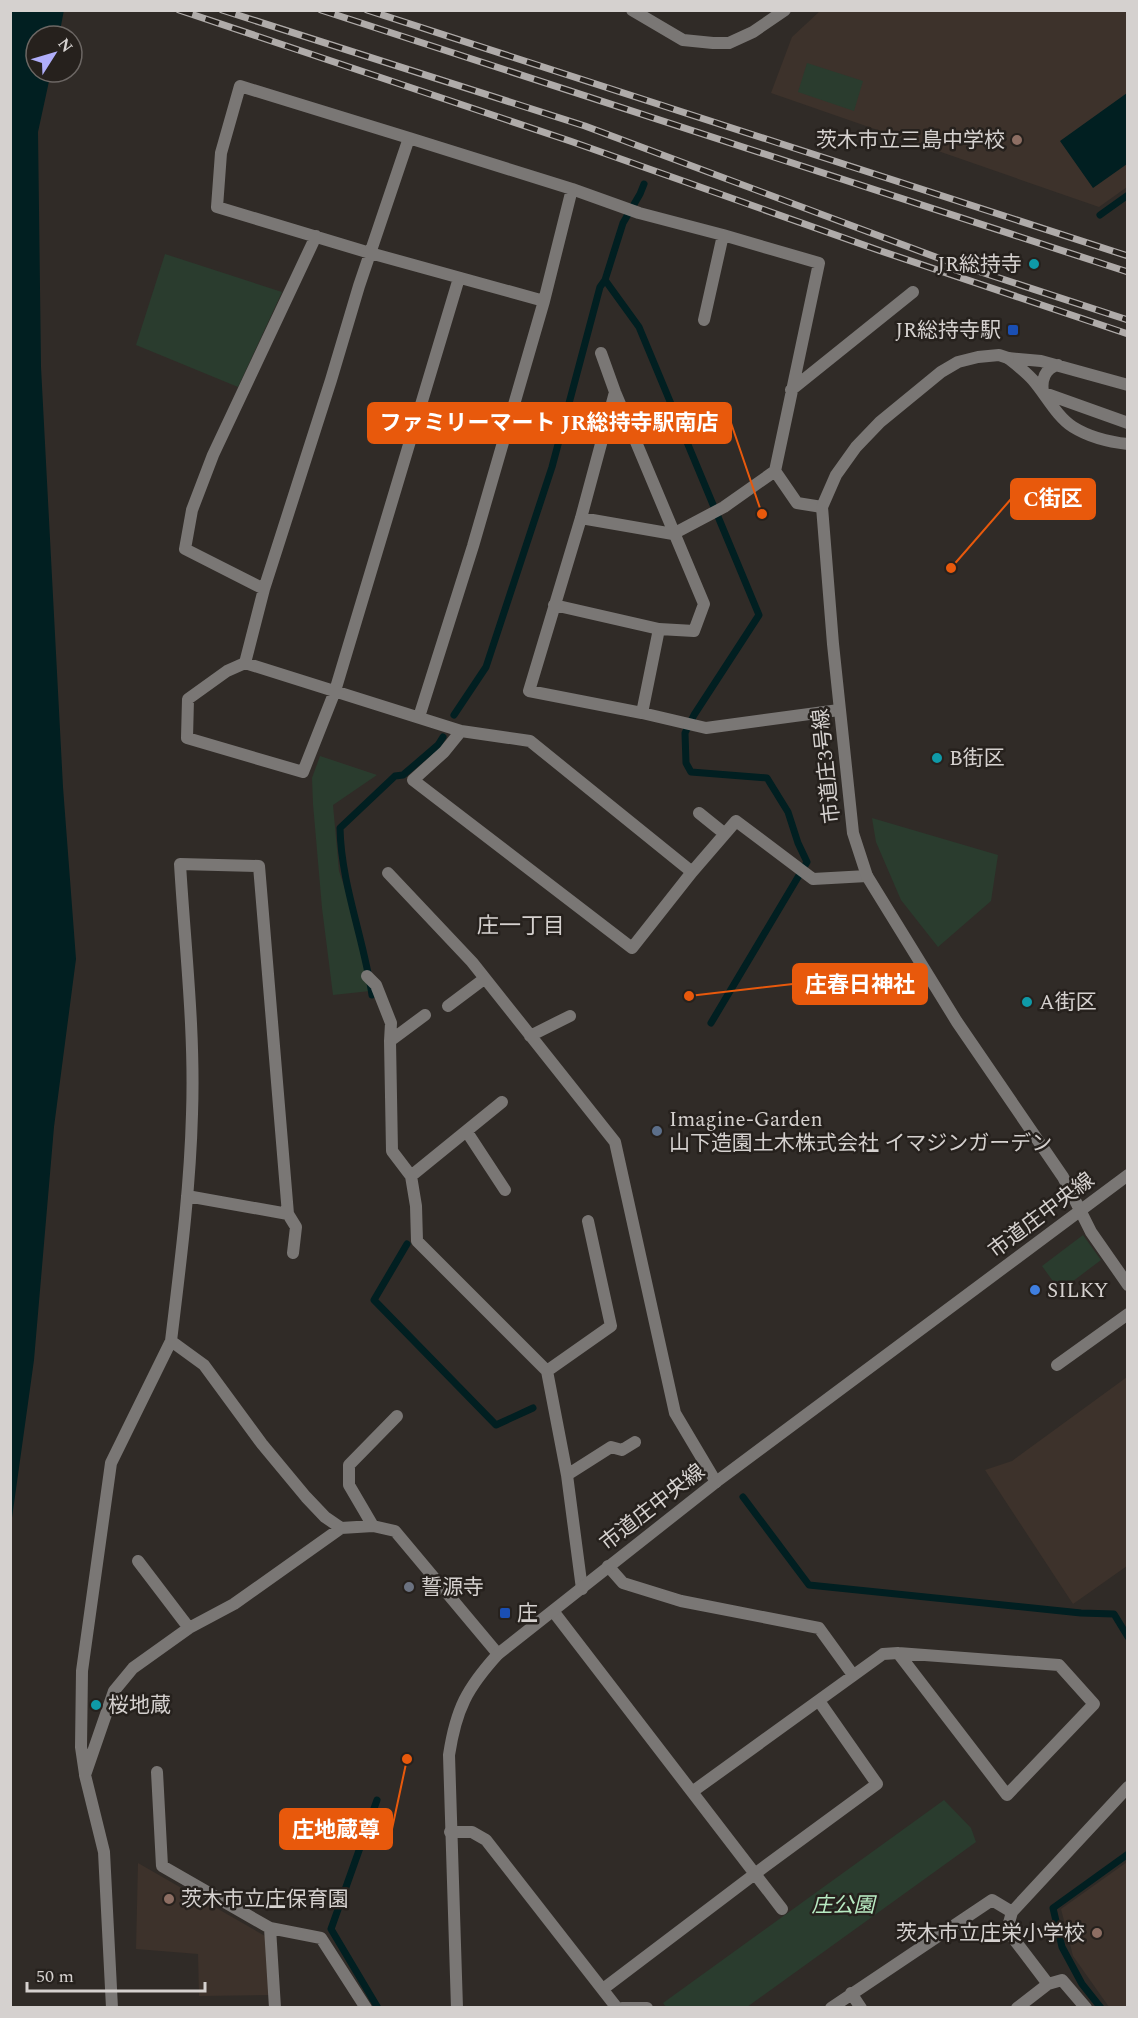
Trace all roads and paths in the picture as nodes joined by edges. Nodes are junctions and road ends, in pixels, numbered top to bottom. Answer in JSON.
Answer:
{"nodes":[{"id":1,"x":632,"y":10,"type":"edge"},
{"id":2,"x":785,"y":10,"type":"edge"},
{"id":3,"x":409,"y":138,"type":"junction"},
{"id":4,"x":572,"y":189,"type":"junction"},
{"id":5,"x":723,"y":235,"type":"junction"},
{"id":6,"x":315,"y":236,"type":"junction"},
{"id":7,"x":370,"y":253,"type":"junction"},
{"id":8,"x":459,"y":278,"type":"junction"},
{"id":9,"x":914,"y":292,"type":"dead end"},
{"id":10,"x":544,"y":301,"type":"junction"},
{"id":11,"x":704,"y":320,"type":"dead end"},
{"id":12,"x":602,"y":353,"type":"dead end"},
{"id":13,"x":1008,"y":358,"type":"junction"},
{"id":14,"x":1058,"y":365,"type":"junction"},
{"id":15,"x":1128,"y":385,"type":"edge"},
{"id":16,"x":791,"y":390,"type":"junction"},
{"id":17,"x":615,"y":392,"type":"junction"},
{"id":18,"x":1043,"y":392,"type":"junction"},
{"id":19,"x":1128,"y":423,"type":"edge"},
{"id":20,"x":1128,"y":444,"type":"edge"},
{"id":21,"x":775,"y":471,"type":"junction"},
{"id":22,"x":822,"y":507,"type":"junction"},
{"id":23,"x":581,"y":518,"type":"junction"},
{"id":24,"x":673,"y":534,"type":"junction"},
{"id":25,"x":264,"y":589,"type":"junction"},
{"id":26,"x":554,"y":604,"type":"junction"},
{"id":27,"x":659,"y":629,"type":"junction"},
{"id":28,"x":245,"y":663,"type":"junction"},
{"id":29,"x":335,"y":691,"type":"junction"},
{"id":30,"x":839,"y":710,"type":"junction"},
{"id":31,"x":642,"y":713,"type":"junction"},
{"id":32,"x":419,"y":717,"type":"junction"},
{"id":33,"x":461,"y":731,"type":"junction"},
{"id":34,"x":699,"y":813,"type":"dead end"},
{"id":35,"x":725,"y":834,"type":"junction"},
{"id":36,"x":692,"y":872,"type":"junction"},
{"id":37,"x":388,"y":873,"type":"dead end"},
{"id":38,"x":867,"y":876,"type":"junction"},
{"id":39,"x":367,"y":976,"type":"dead end"},
{"id":40,"x":484,"y":979,"type":"junction"},
{"id":41,"x":448,"y":1006,"type":"dead end"},
{"id":42,"x":425,"y":1015,"type":"dead end"},
{"id":43,"x":570,"y":1016,"type":"dead end"},
{"id":44,"x":530,"y":1036,"type":"junction"},
{"id":45,"x":390,"y":1041,"type":"junction"},
{"id":46,"x":502,"y":1102,"type":"dead end"},
{"id":47,"x":467,"y":1132,"type":"junction"},
{"id":48,"x":1128,"y":1175,"type":"edge"},
{"id":49,"x":411,"y":1176,"type":"junction"},
{"id":50,"x":505,"y":1190,"type":"dead end"},
{"id":51,"x":187,"y":1196,"type":"junction"},
{"id":52,"x":1080,"y":1210,"type":"junction"},
{"id":53,"x":288,"y":1214,"type":"junction"},
{"id":54,"x":588,"y":1221,"type":"dead end"},
{"id":55,"x":293,"y":1253,"type":"dead end"},
{"id":56,"x":1128,"y":1285,"type":"edge"},
{"id":57,"x":1128,"y":1314,"type":"edge"},
{"id":58,"x":171,"y":1341,"type":"junction"},
{"id":59,"x":1057,"y":1365,"type":"dead end"},
{"id":60,"x":547,"y":1371,"type":"junction"},
{"id":61,"x":397,"y":1416,"type":"dead end"},
{"id":62,"x":635,"y":1442,"type":"dead end"},
{"id":63,"x":567,"y":1475,"type":"junction"},
{"id":64,"x":716,"y":1482,"type":"junction"},
{"id":65,"x":373,"y":1526,"type":"junction"},
{"id":66,"x":341,"y":1528,"type":"junction"},
{"id":67,"x":138,"y":1561,"type":"dead end"},
{"id":68,"x":608,"y":1566,"type":"junction"},
{"id":69,"x":582,"y":1589,"type":"junction"},
{"id":70,"x":553,"y":1611,"type":"junction"},
{"id":71,"x":189,"y":1628,"type":"junction"},
{"id":72,"x":898,"y":1653,"type":"junction"},
{"id":73,"x":498,"y":1654,"type":"junction"},
{"id":74,"x":853,"y":1676,"type":"junction"},
{"id":75,"x":819,"y":1701,"type":"junction"},
{"id":76,"x":158,"y":1772,"type":"dead end"},
{"id":77,"x":86,"y":1775,"type":"junction"},
{"id":78,"x":1128,"y":1787,"type":"edge"},
{"id":79,"x":692,"y":1792,"type":"junction"},
{"id":80,"x":450,"y":1832,"type":"junction"},
{"id":81,"x":754,"y":1874,"type":"junction"},
{"id":82,"x":782,"y":1909,"type":"dead end"},
{"id":83,"x":1012,"y":1912,"type":"junction"},
{"id":84,"x":270,"y":1928,"type":"junction"},
{"id":85,"x":1048,"y":1984,"type":"junction"},
{"id":86,"x":603,"y":1989,"type":"junction"},
{"id":87,"x":851,"y":1993,"type":"junction"},
{"id":88,"x":112,"y":2007,"type":"edge"},
{"id":89,"x":275,"y":2007,"type":"edge"},
{"id":90,"x":366,"y":2007,"type":"edge"},
{"id":91,"x":457,"y":2007,"type":"edge"},
{"id":92,"x":620,"y":2007,"type":"edge"},
{"id":93,"x":647,"y":2007,"type":"edge"},
{"id":94,"x":831,"y":2007,"type":"edge"},
{"id":95,"x":861,"y":2007,"type":"edge"},
{"id":96,"x":1017,"y":2007,"type":"edge"},
{"id":97,"x":1086,"y":2007,"type":"edge"}],
"edges":[{"from":1,"to":2,"type":"street"},
{"from":3,"to":4,"type":"street"},
{"from":3,"to":6,"type":"street"},
{"from":3,"to":7,"type":"street"},
{"from":4,"to":5,"type":"street"},
{"from":4,"to":10,"type":"street"},
{"from":5,"to":11,"type":"street"},
{"from":5,"to":16,"type":"street"},
{"from":6,"to":7,"type":"street"},
{"from":6,"to":25,"type":"street"},
{"from":7,"to":8,"type":"street"},
{"from":7,"to":25,"type":"street"},
{"from":8,"to":10,"type":"street"},
{"from":8,"to":29,"type":"street"},
{"from":9,"to":16,"type":"street"},
{"from":10,"to":32,"type":"street"},
{"from":12,"to":17,"type":"street"},
{"from":13,"to":14,"type":"street","name":"市道庄3号線"},
{"from":13,"to":18,"type":"street"},
{"from":13,"to":22,"type":"street","name":"市道庄3号線"},
{"from":14,"to":15,"type":"street","name":"市道庄3号線"},
{"from":14,"to":18,"type":"street"},
{"from":16,"to":21,"type":"street"},
{"from":17,"to":23,"type":"street"},
{"from":17,"to":24,"type":"street"},
{"from":18,"to":19,"type":"street"},
{"from":18,"to":20,"type":"street"},
{"from":21,"to":22,"type":"street"},
{"from":21,"to":24,"type":"street"},
{"from":22,"to":30,"type":"street","name":"市道庄3号線"},
{"from":23,"to":24,"type":"street"},
{"from":23,"to":26,"type":"street"},
{"from":24,"to":27,"type":"street"},
{"from":25,"to":28,"type":"street"},
{"from":26,"to":27,"type":"street"},
{"from":26,"to":31,"type":"street"},
{"from":27,"to":31,"type":"street"},
{"from":28,"to":29,"type":"street"},
{"from":28,"to":29,"type":"street"},
{"from":29,"to":32,"type":"street"},
{"from":30,"to":31,"type":"street"},
{"from":30,"to":38,"type":"street","name":"市道庄3号線"},
{"from":32,"to":33,"type":"street"},
{"from":33,"to":36,"type":"street"},
{"from":33,"to":36,"type":"street"},
{"from":34,"to":35,"type":"street"},
{"from":35,"to":36,"type":"street"},
{"from":35,"to":38,"type":"street"},
{"from":37,"to":40,"type":"street"},
{"from":38,"to":52,"type":"street","name":"市道庄3号線"},
{"from":39,"to":45,"type":"street"},
{"from":40,"to":41,"type":"street"},
{"from":40,"to":44,"type":"street"},
{"from":42,"to":45,"type":"street"},
{"from":43,"to":44,"type":"street"},
{"from":44,"to":64,"type":"street"},
{"from":45,"to":49,"type":"street"},
{"from":46,"to":47,"type":"street"},
{"from":47,"to":49,"type":"street"},
{"from":47,"to":50,"type":"street"},
{"from":48,"to":52,"type":"street","name":"市道庄中央線"},
{"from":49,"to":60,"type":"street"},
{"from":51,"to":53,"type":"street"},
{"from":51,"to":53,"type":"street"},
{"from":51,"to":58,"type":"street"},
{"from":52,"to":56,"type":"street","name":"市道庄3号線"},
{"from":52,"to":64,"type":"street","name":"市道庄中央線"},
{"from":53,"to":55,"type":"street"},
{"from":54,"to":60,"type":"street"},
{"from":57,"to":59,"type":"street"},
{"from":58,"to":66,"type":"street"},
{"from":58,"to":77,"type":"street"},
{"from":60,"to":63,"type":"street"},
{"from":61,"to":65,"type":"street"},
{"from":62,"to":63,"type":"street"},
{"from":63,"to":69,"type":"street"},
{"from":64,"to":68,"type":"street","name":"市道庄中央線"},
{"from":65,"to":66,"type":"street"},
{"from":65,"to":73,"type":"street"},
{"from":66,"to":71,"type":"street"},
{"from":67,"to":71,"type":"street"},
{"from":68,"to":69,"type":"street","name":"市道庄中央線"},
{"from":68,"to":74,"type":"street"},
{"from":69,"to":70,"type":"street","name":"市道庄中央線"},
{"from":70,"to":73,"type":"street","name":"市道庄中央線"},
{"from":70,"to":79,"type":"street"},
{"from":71,"to":77,"type":"street"},
{"from":72,"to":72,"type":"street"},
{"from":72,"to":74,"type":"street"},
{"from":73,"to":80,"type":"street","name":"市道庄中央線"},
{"from":74,"to":75,"type":"street"},
{"from":75,"to":79,"type":"street"},
{"from":75,"to":81,"type":"street"},
{"from":76,"to":84,"type":"street"},
{"from":77,"to":88,"type":"street"},
{"from":78,"to":83,"type":"street"},
{"from":79,"to":81,"type":"street"},
{"from":80,"to":86,"type":"street"},
{"from":80,"to":91,"type":"street","name":"市道庄中央線"},
{"from":81,"to":82,"type":"street"},
{"from":81,"to":86,"type":"street"},
{"from":83,"to":85,"type":"street"},
{"from":83,"to":87,"type":"street"},
{"from":84,"to":89,"type":"street"},
{"from":84,"to":90,"type":"street"},
{"from":85,"to":96,"type":"street"},
{"from":85,"to":97,"type":"street"},
{"from":86,"to":92,"type":"street"},
{"from":87,"to":94,"type":"street"},
{"from":87,"to":95,"type":"street"},
{"from":92,"to":93,"type":"street"}]}
